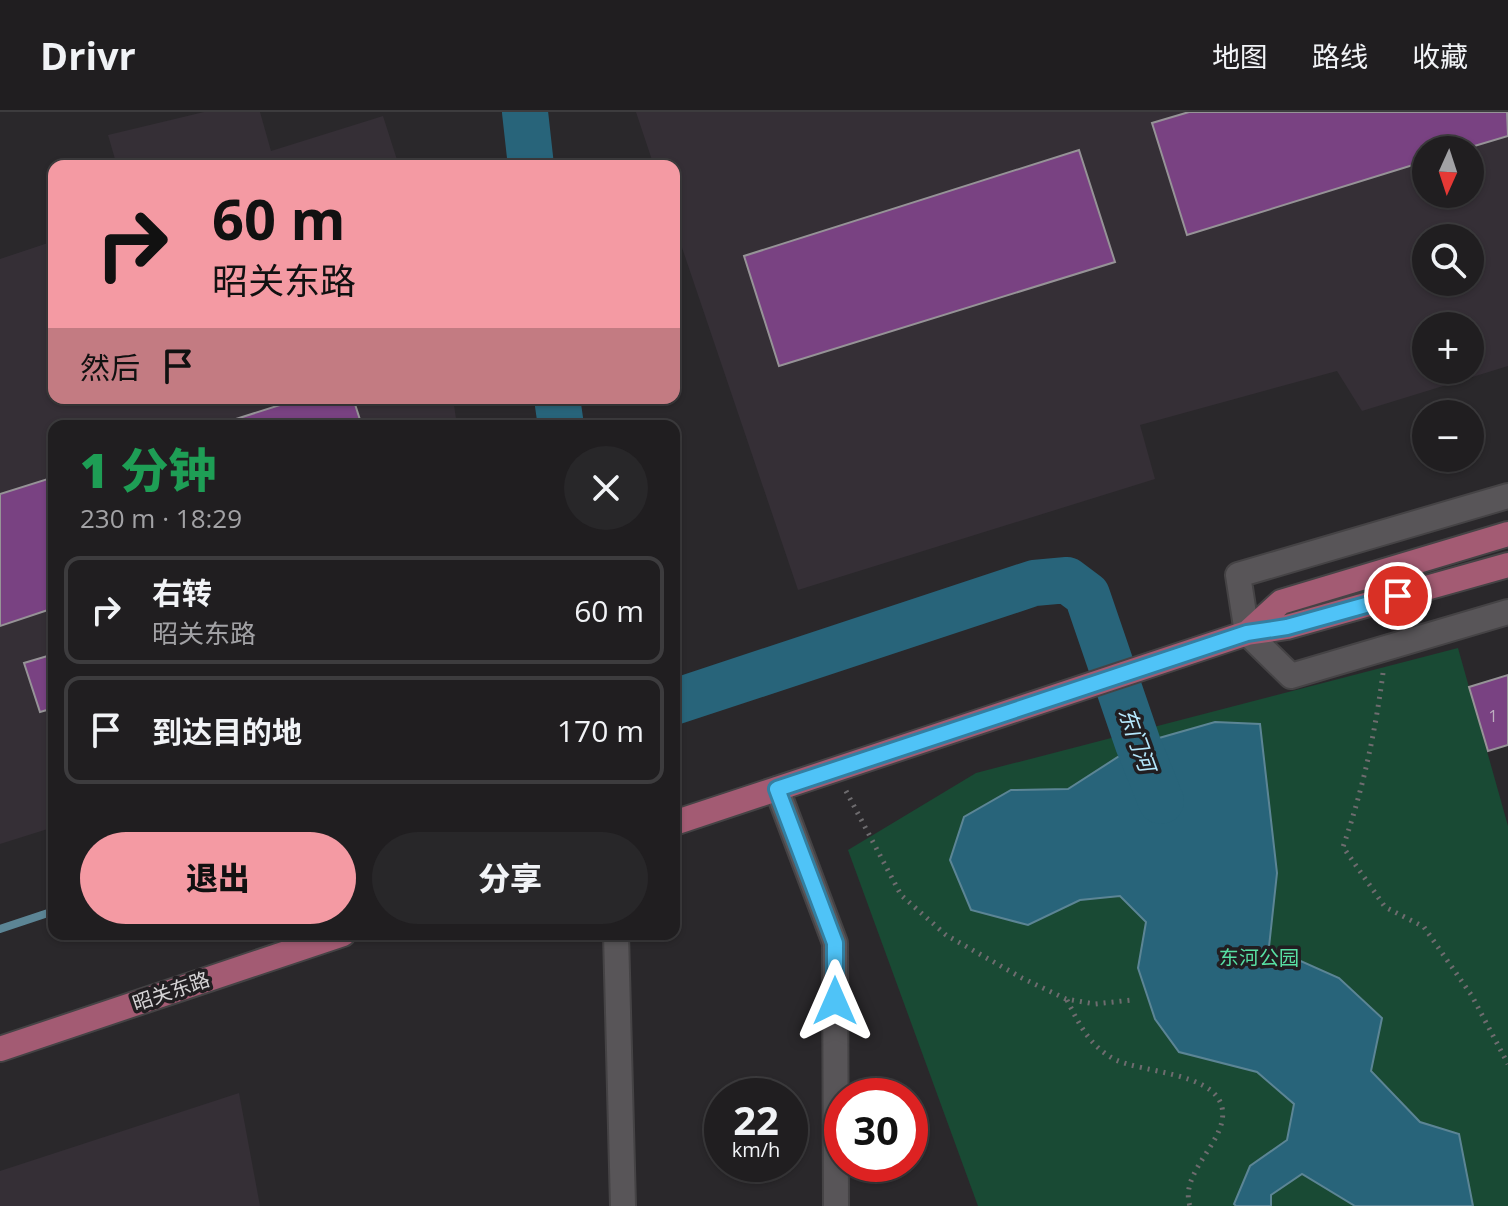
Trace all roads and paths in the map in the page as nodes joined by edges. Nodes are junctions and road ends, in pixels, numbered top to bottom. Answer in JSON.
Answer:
{"nodes":[{"id":1,"x":1508,"y":496,"type":"edge"},
{"id":2,"x":1508,"y":534,"type":"edge"},
{"id":3,"x":1508,"y":565,"type":"edge"},
{"id":4,"x":1508,"y":612,"type":"edge"},
{"id":5,"x":1247,"y":633,"type":"junction"},
{"id":6,"x":1386,"y":648,"type":"junction"},
{"id":7,"x":834,"y":769,"type":"junction"},
{"id":8,"x":777,"y":789,"type":"junction"},
{"id":9,"x":680,"y":821,"type":"edge"},
{"id":10,"x":325,"y":940,"type":"edge"},
{"id":11,"x":616,"y":940,"type":"edge"},
{"id":12,"x":1066,"y":999,"type":"junction"},
{"id":13,"x":1132,"y":1000,"type":"dead end"},
{"id":14,"x":0,"y":1049,"type":"edge"},
{"id":15,"x":1508,"y":1064,"type":"edge"},
{"id":16,"x":623,"y":1206,"type":"edge"},
{"id":17,"x":836,"y":1206,"type":"edge"},
{"id":18,"x":1190,"y":1206,"type":"edge"}],
"edges":[{"from":1,"to":5,"type":"street"},
{"from":2,"to":5,"type":"main road"},
{"from":3,"to":5,"type":"main road"},
{"from":4,"to":6,"type":"street"},
{"from":5,"to":6,"type":"street"},
{"from":5,"to":7,"type":"main road"},
{"from":6,"to":15,"type":"path"},
{"from":7,"to":8,"type":"main road"},
{"from":7,"to":12,"type":"path"},
{"from":8,"to":9,"type":"main road"},
{"from":8,"to":17,"type":"street"},
{"from":10,"to":14,"type":"main road","name":"昭关东路"},
{"from":11,"to":16,"type":"street"},
{"from":12,"to":13,"type":"path"},
{"from":12,"to":18,"type":"path"}]}
